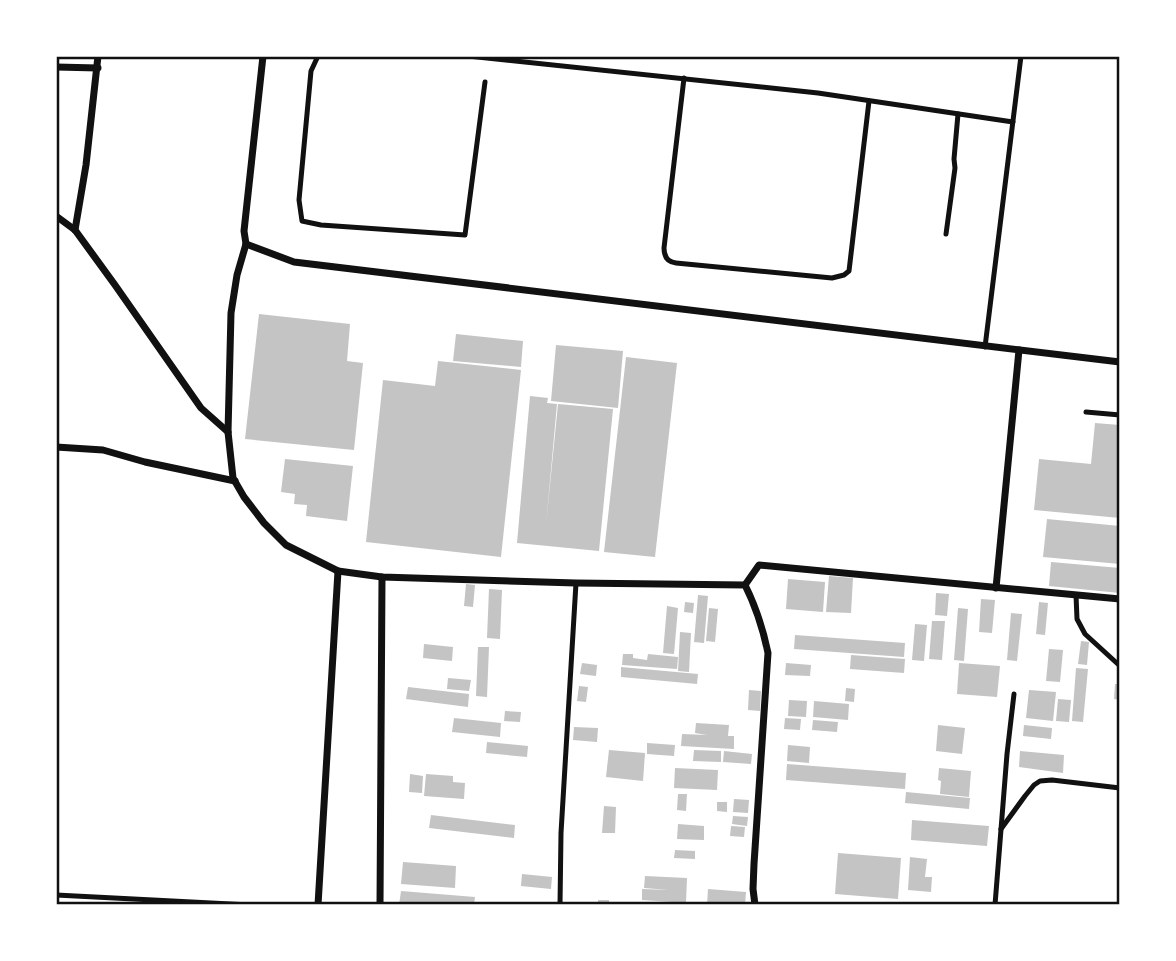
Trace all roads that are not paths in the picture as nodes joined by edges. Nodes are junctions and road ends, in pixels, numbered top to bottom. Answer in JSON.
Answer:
{"nodes":[{"id":1,"x":98,"y":56,"type":"edge"},
{"id":2,"x":263,"y":56,"type":"edge"},
{"id":3,"x":318,"y":56,"type":"edge"},
{"id":4,"x":468,"y":56,"type":"edge"},
{"id":5,"x":1021,"y":56,"type":"edge"},
{"id":6,"x":56,"y":67,"type":"edge"},
{"id":7,"x":98,"y":68,"type":"junction"},
{"id":8,"x":684,"y":78,"type":"junction"},
{"id":9,"x":485,"y":82,"type":"dead end"},
{"id":10,"x":869,"y":101,"type":"junction"},
{"id":11,"x":958,"y":114,"type":"junction"},
{"id":12,"x":1013,"y":122,"type":"junction"},
{"id":13,"x":56,"y":216,"type":"edge"},
{"id":14,"x":75,"y":230,"type":"junction"},
{"id":15,"x":946,"y":234,"type":"dead end"},
{"id":16,"x":246,"y":244,"type":"junction"},
{"id":17,"x":985,"y":346,"type":"junction"},
{"id":18,"x":1019,"y":351,"type":"junction"},
{"id":19,"x":1120,"y":362,"type":"edge"},
{"id":20,"x":1086,"y":412,"type":"dead end"},
{"id":21,"x":1120,"y":415,"type":"edge"},
{"id":22,"x":228,"y":432,"type":"junction"},
{"id":23,"x":56,"y":447,"type":"edge"},
{"id":24,"x":235,"y":481,"type":"junction"},
{"id":25,"x":338,"y":571,"type":"junction"},
{"id":26,"x":382,"y":577,"type":"junction"},
{"id":27,"x":576,"y":583,"type":"junction"},
{"id":28,"x":745,"y":585,"type":"junction"},
{"id":29,"x":996,"y":588,"type":"junction"},
{"id":30,"x":1076,"y":595,"type":"junction"},
{"id":31,"x":1120,"y":599,"type":"edge"},
{"id":32,"x":1120,"y":666,"type":"edge"},
{"id":33,"x":1014,"y":694,"type":"dead end"},
{"id":34,"x":1120,"y":788,"type":"edge"},
{"id":35,"x":1001,"y":829,"type":"junction"},
{"id":36,"x":57,"y":895,"type":"edge"},
{"id":37,"x":59,"y":905,"type":"edge"},
{"id":38,"x":250,"y":905,"type":"edge"},
{"id":39,"x":318,"y":905,"type":"edge"},
{"id":40,"x":380,"y":905,"type":"edge"},
{"id":41,"x":560,"y":905,"type":"edge"},
{"id":42,"x":755,"y":905,"type":"edge"},
{"id":43,"x":995,"y":905,"type":"edge"}],
"edges":[{"from":1,"to":7,"type":"street"},
{"from":2,"to":16,"type":"street"},
{"from":3,"to":9,"type":"lane"},
{"from":4,"to":8,"type":"lane"},
{"from":5,"to":12,"type":"lane"},
{"from":6,"to":7,"type":"street"},
{"from":7,"to":14,"type":"street"},
{"from":8,"to":10,"type":"lane"},
{"from":8,"to":10,"type":"lane"},
{"from":10,"to":11,"type":"lane"},
{"from":11,"to":12,"type":"lane"},
{"from":11,"to":15,"type":"lane"},
{"from":12,"to":17,"type":"lane"},
{"from":13,"to":14,"type":"street"},
{"from":14,"to":22,"type":"street"},
{"from":16,"to":17,"type":"street"},
{"from":16,"to":22,"type":"street"},
{"from":17,"to":18,"type":"street"},
{"from":18,"to":19,"type":"street"},
{"from":18,"to":29,"type":"street"},
{"from":20,"to":21,"type":"lane"},
{"from":22,"to":24,"type":"street"},
{"from":23,"to":24,"type":"street"},
{"from":24,"to":25,"type":"street"},
{"from":25,"to":26,"type":"street"},
{"from":25,"to":39,"type":"street"},
{"from":26,"to":27,"type":"street"},
{"from":26,"to":40,"type":"street"},
{"from":27,"to":28,"type":"street"},
{"from":27,"to":41,"type":"lane"},
{"from":28,"to":29,"type":"street"},
{"from":28,"to":42,"type":"street"},
{"from":29,"to":30,"type":"street"},
{"from":30,"to":31,"type":"street"},
{"from":30,"to":32,"type":"lane"},
{"from":33,"to":35,"type":"lane"},
{"from":34,"to":35,"type":"lane"},
{"from":35,"to":43,"type":"lane"},
{"from":36,"to":37,"type":"lane"},
{"from":36,"to":38,"type":"lane"}]}
